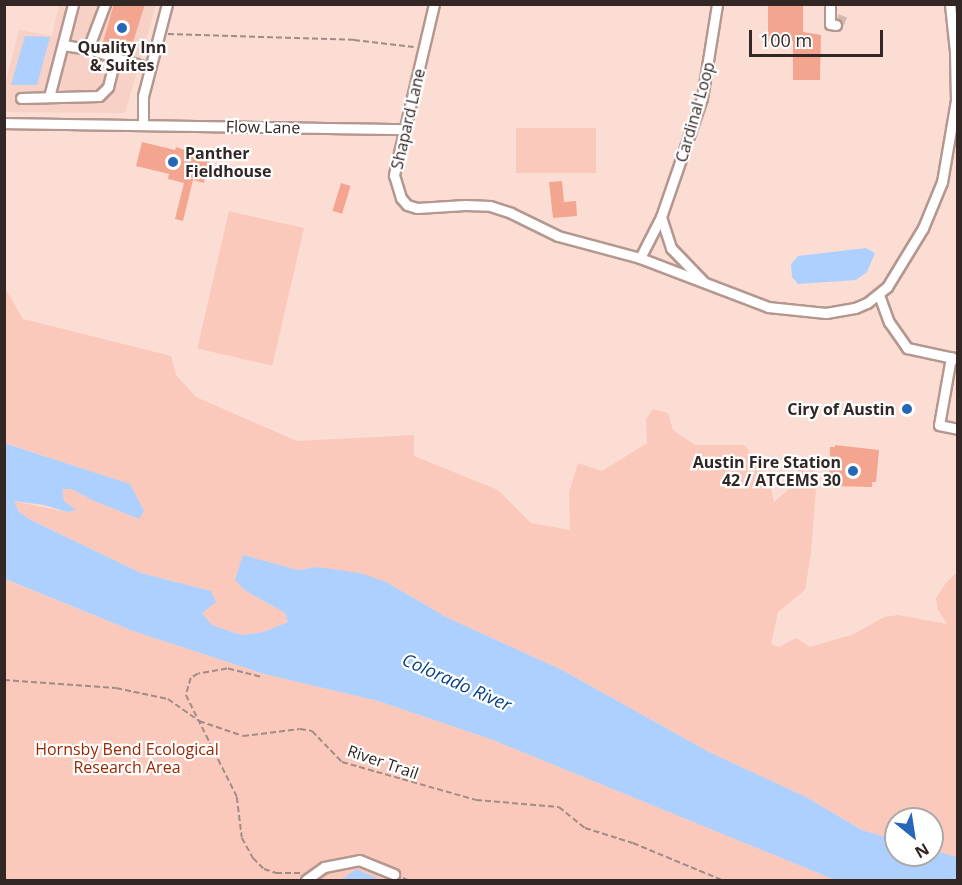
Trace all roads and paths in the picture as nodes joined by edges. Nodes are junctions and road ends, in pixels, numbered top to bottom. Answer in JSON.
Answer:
{"nodes":[{"id":1,"x":73,"y":4,"type":"edge"},
{"id":2,"x":105,"y":4,"type":"edge"},
{"id":3,"x":167,"y":4,"type":"edge"},
{"id":4,"x":434,"y":4,"type":"edge"},
{"id":5,"x":717,"y":4,"type":"edge"},
{"id":6,"x":830,"y":4,"type":"edge"},
{"id":7,"x":950,"y":4,"type":"edge"},
{"id":8,"x":833,"y":21,"type":"dead end"},
{"id":9,"x":955,"y":23,"type":"edge"},
{"id":10,"x":159,"y":33,"type":"junction"},
{"id":11,"x":63,"y":45,"type":"junction"},
{"id":12,"x":424,"y":48,"type":"junction"},
{"id":13,"x":88,"y":49,"type":"junction"},
{"id":14,"x":115,"y":58,"type":"junction"},
{"id":15,"x":149,"y":68,"type":"junction"},
{"id":16,"x":21,"y":98,"type":"dead end"},
{"id":17,"x":49,"y":98,"type":"junction"},
{"id":18,"x":4,"y":123,"type":"edge"},
{"id":19,"x":143,"y":125,"type":"junction"},
{"id":20,"x":404,"y":129,"type":"junction"},
{"id":21,"x":661,"y":217,"type":"junction"},
{"id":22,"x":640,"y":258,"type":"junction"},
{"id":23,"x":705,"y":283,"type":"junction"},
{"id":24,"x":879,"y":296,"type":"junction"},
{"id":25,"x":954,"y":358,"type":"edge"},
{"id":26,"x":957,"y":429,"type":"edge"},
{"id":27,"x":260,"y":677,"type":"dead end"},
{"id":28,"x":4,"y":680,"type":"edge"},
{"id":29,"x":199,"y":721,"type":"junction"},
{"id":30,"x":393,"y":874,"type":"dead end"},
{"id":31,"x":308,"y":879,"type":"edge"},
{"id":32,"x":722,"y":880,"type":"edge"}],
"edges":[{"from":1,"to":11,"type":"street"},
{"from":2,"to":13,"type":"street"},
{"from":3,"to":10,"type":"street"},
{"from":4,"to":12,"type":"street","name":"Shapard Lane"},
{"from":5,"to":21,"type":"street","name":"Cardinal Loop"},
{"from":6,"to":8,"type":"street"},
{"from":7,"to":9,"type":"street"},
{"from":9,"to":24,"type":"street"},
{"from":10,"to":12,"type":"path"},
{"from":10,"to":15,"type":"street"},
{"from":11,"to":13,"type":"street"},
{"from":11,"to":17,"type":"street"},
{"from":12,"to":20,"type":"street","name":"Shapard Lane"},
{"from":13,"to":14,"type":"street"},
{"from":14,"to":15,"type":"street"},
{"from":14,"to":17,"type":"street"},
{"from":15,"to":19,"type":"street"},
{"from":16,"to":17,"type":"street"},
{"from":18,"to":19,"type":"street","name":"Flow Lane"},
{"from":19,"to":20,"type":"street","name":"Flow Lane"},
{"from":20,"to":22,"type":"street","name":"Shapard Lane"},
{"from":21,"to":22,"type":"street","name":"Cardinal Loop"},
{"from":21,"to":23,"type":"street"},
{"from":22,"to":23,"type":"street"},
{"from":23,"to":24,"type":"street"},
{"from":24,"to":25,"type":"street"},
{"from":25,"to":26,"type":"street"},
{"from":27,"to":29,"type":"path"},
{"from":28,"to":29,"type":"path","name":"River Trail"},
{"from":29,"to":31,"type":"path"},
{"from":29,"to":32,"type":"path","name":"River Trail"},
{"from":30,"to":31,"type":"street"}]}
